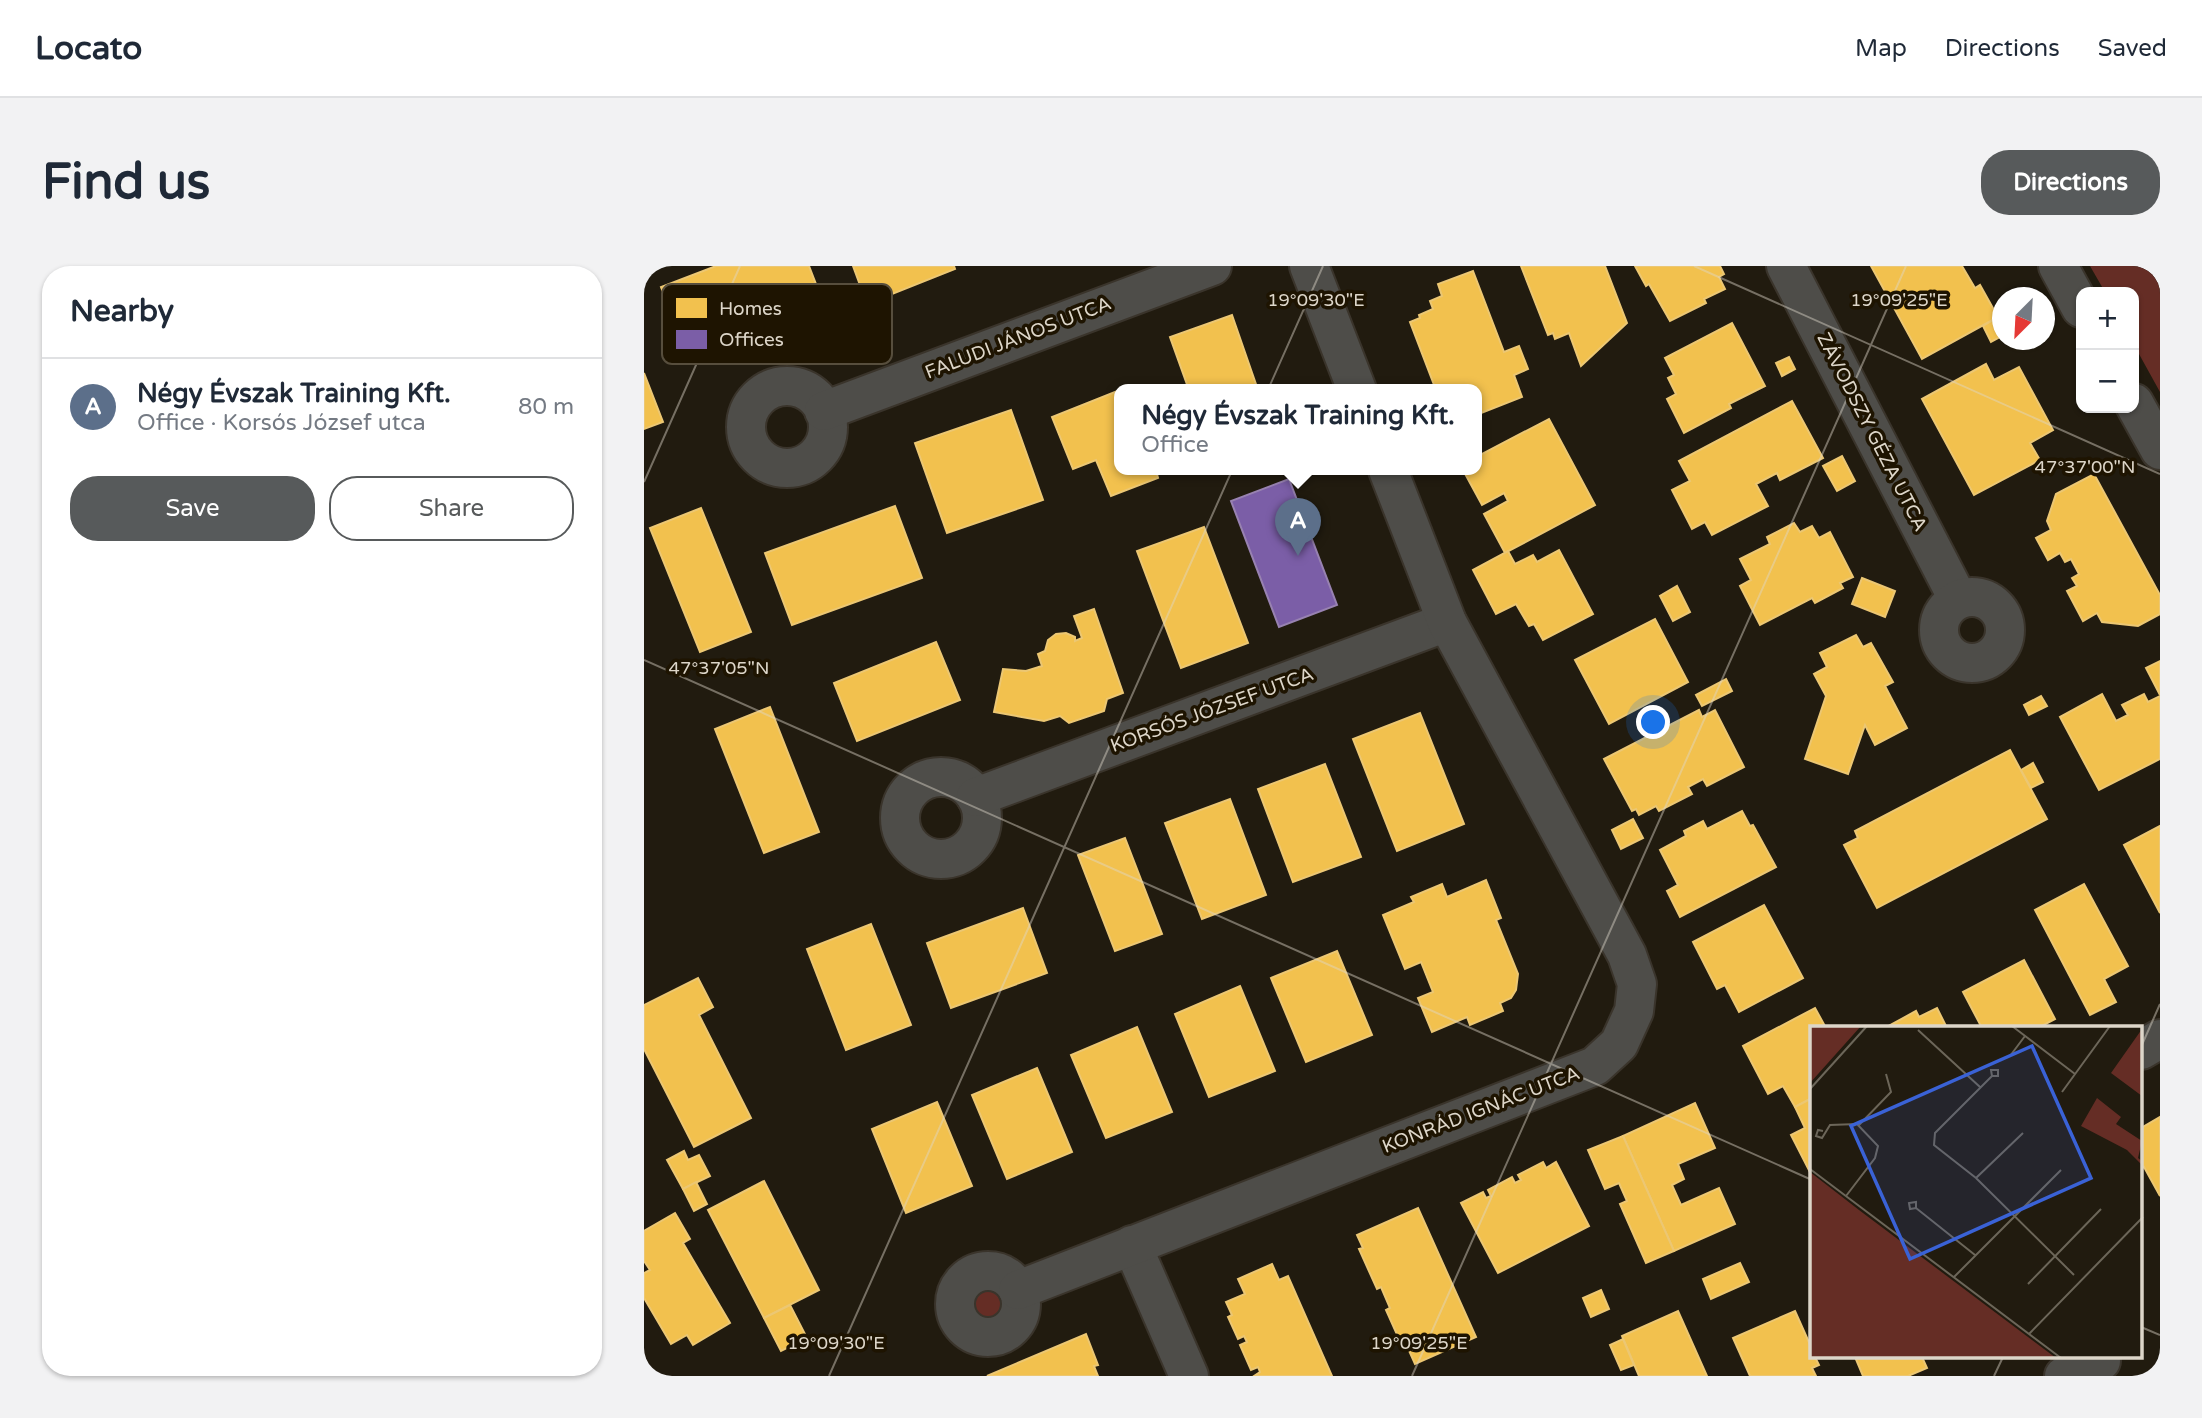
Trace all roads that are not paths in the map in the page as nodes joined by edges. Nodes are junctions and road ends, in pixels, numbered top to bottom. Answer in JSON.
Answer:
{"nodes":[{"id":1,"x":1212,"y":266,"type":"edge"},
{"id":2,"x":1309,"y":266,"type":"edge"},
{"id":3,"x":1786,"y":266,"type":"edge"},
{"id":4,"x":2058,"y":266,"type":"edge"},
{"id":5,"x":2076,"y":300,"type":"edge"},
{"id":6,"x":1355,"y":384,"type":"edge"},
{"id":7,"x":824,"y":411,"type":"dead end"},
{"id":8,"x":2139,"y":412,"type":"edge"},
{"id":9,"x":2160,"y":450,"type":"edge"},
{"id":10,"x":1390,"y":475,"type":"edge"},
{"id":11,"x":1958,"y":598,"type":"dead end"},
{"id":12,"x":1447,"y":622,"type":"junction"},
{"id":13,"x":976,"y":797,"type":"dead end"},
{"id":14,"x":2160,"y":1039,"type":"edge"},
{"id":15,"x":2142,"y":1048,"type":"edge"},
{"id":16,"x":1132,"y":1245,"type":"junction"},
{"id":17,"x":1018,"y":1290,"type":"dead end"},
{"id":18,"x":2105,"y":1365,"type":"edge"},
{"id":19,"x":1189,"y":1376,"type":"edge"},
{"id":20,"x":2064,"y":1376,"type":"edge"}],
"edges":[{"from":1,"to":7,"type":"street","name":"FALUDI JÁNOS UTCA"},
{"from":2,"to":6,"type":"street"},
{"from":3,"to":11,"type":"street","name":"ZÁVODSZY GÉZA UTCA"},
{"from":4,"to":5,"type":"street"},
{"from":8,"to":9,"type":"street"},
{"from":10,"to":12,"type":"street","name":"KONRÁD IGNÁC UTCA"},
{"from":12,"to":13,"type":"street","name":"KORSÓS JÓZSEF UTCA"},
{"from":12,"to":16,"type":"street","name":"KONRÁD IGNÁC UTCA"},
{"from":14,"to":15,"type":"street"},
{"from":16,"to":17,"type":"street","name":"KONRÁD IGNÁC UTCA"},
{"from":16,"to":19,"type":"street"},
{"from":18,"to":20,"type":"street"}]}
